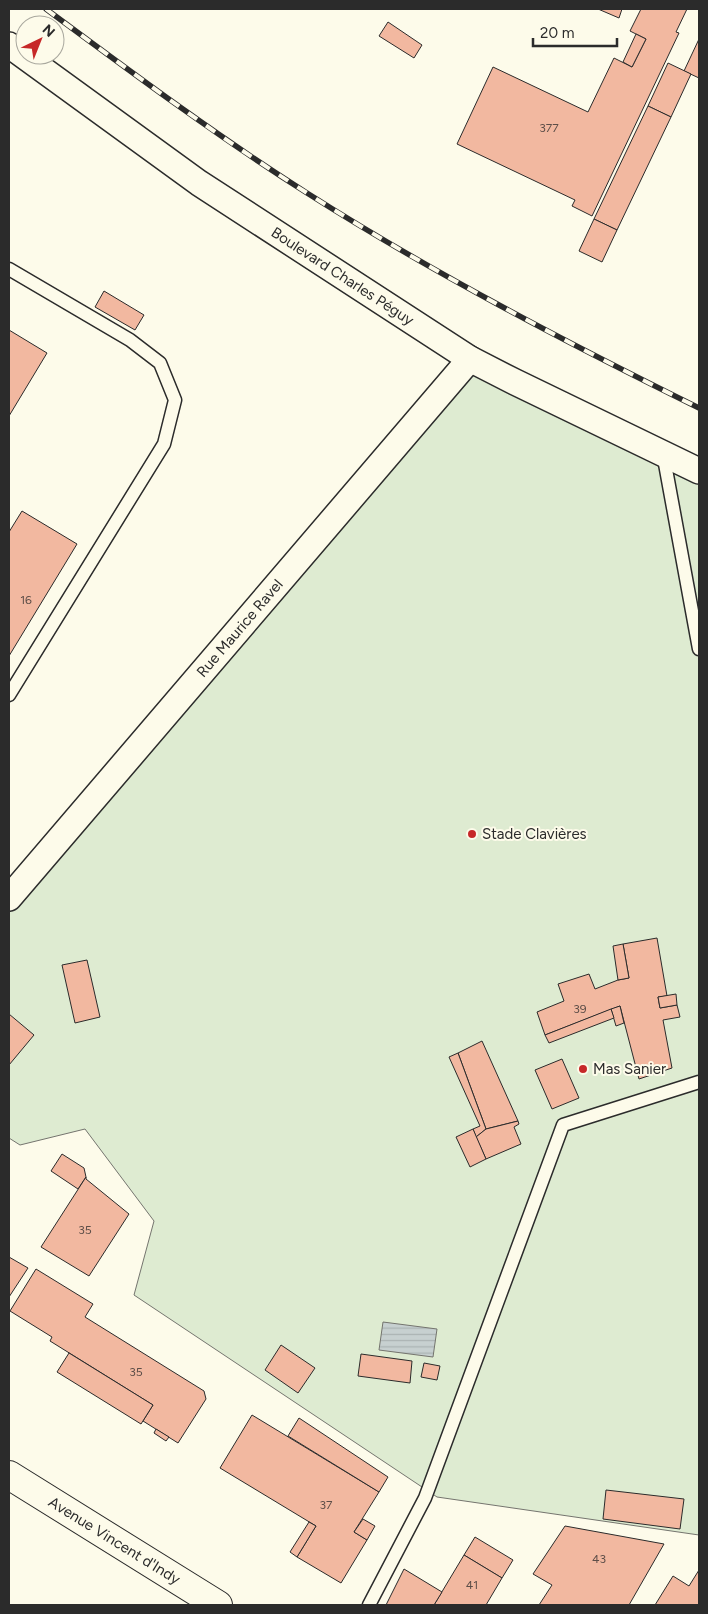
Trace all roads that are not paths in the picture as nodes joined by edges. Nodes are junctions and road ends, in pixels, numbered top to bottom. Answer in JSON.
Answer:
{"nodes":[{"id":1,"x":9,"y":45,"type":"edge"},
{"id":2,"x":9,"y":269,"type":"edge"},
{"id":3,"x":470,"y":359,"type":"junction"},
{"id":4,"x":663,"y":453,"type":"junction"},
{"id":5,"x":699,"y":471,"type":"edge"},
{"id":6,"x":699,"y":649,"type":"edge"},
{"id":7,"x":9,"y":695,"type":"edge"},
{"id":8,"x":9,"y":898,"type":"edge"},
{"id":9,"x":699,"y":1082,"type":"edge"},
{"id":10,"x":9,"y":1475,"type":"edge"},
{"id":11,"x":218,"y":1605,"type":"edge"},
{"id":12,"x":369,"y":1605,"type":"edge"}],
"edges":[{"from":1,"to":3,"type":"street","name":"Boulevard Charles Péguy"},
{"from":2,"to":7,"type":"lane"},
{"from":3,"to":4,"type":"street","name":"Boulevard Charles Péguy"},
{"from":3,"to":8,"type":"street","name":"Rue Maurice Ravel"},
{"from":4,"to":5,"type":"street","name":"Boulevard Charles Péguy"},
{"from":4,"to":6,"type":"lane"},
{"from":9,"to":12,"type":"lane"},
{"from":10,"to":11,"type":"street","name":"Avenue Vincent d'Indy"}]}
